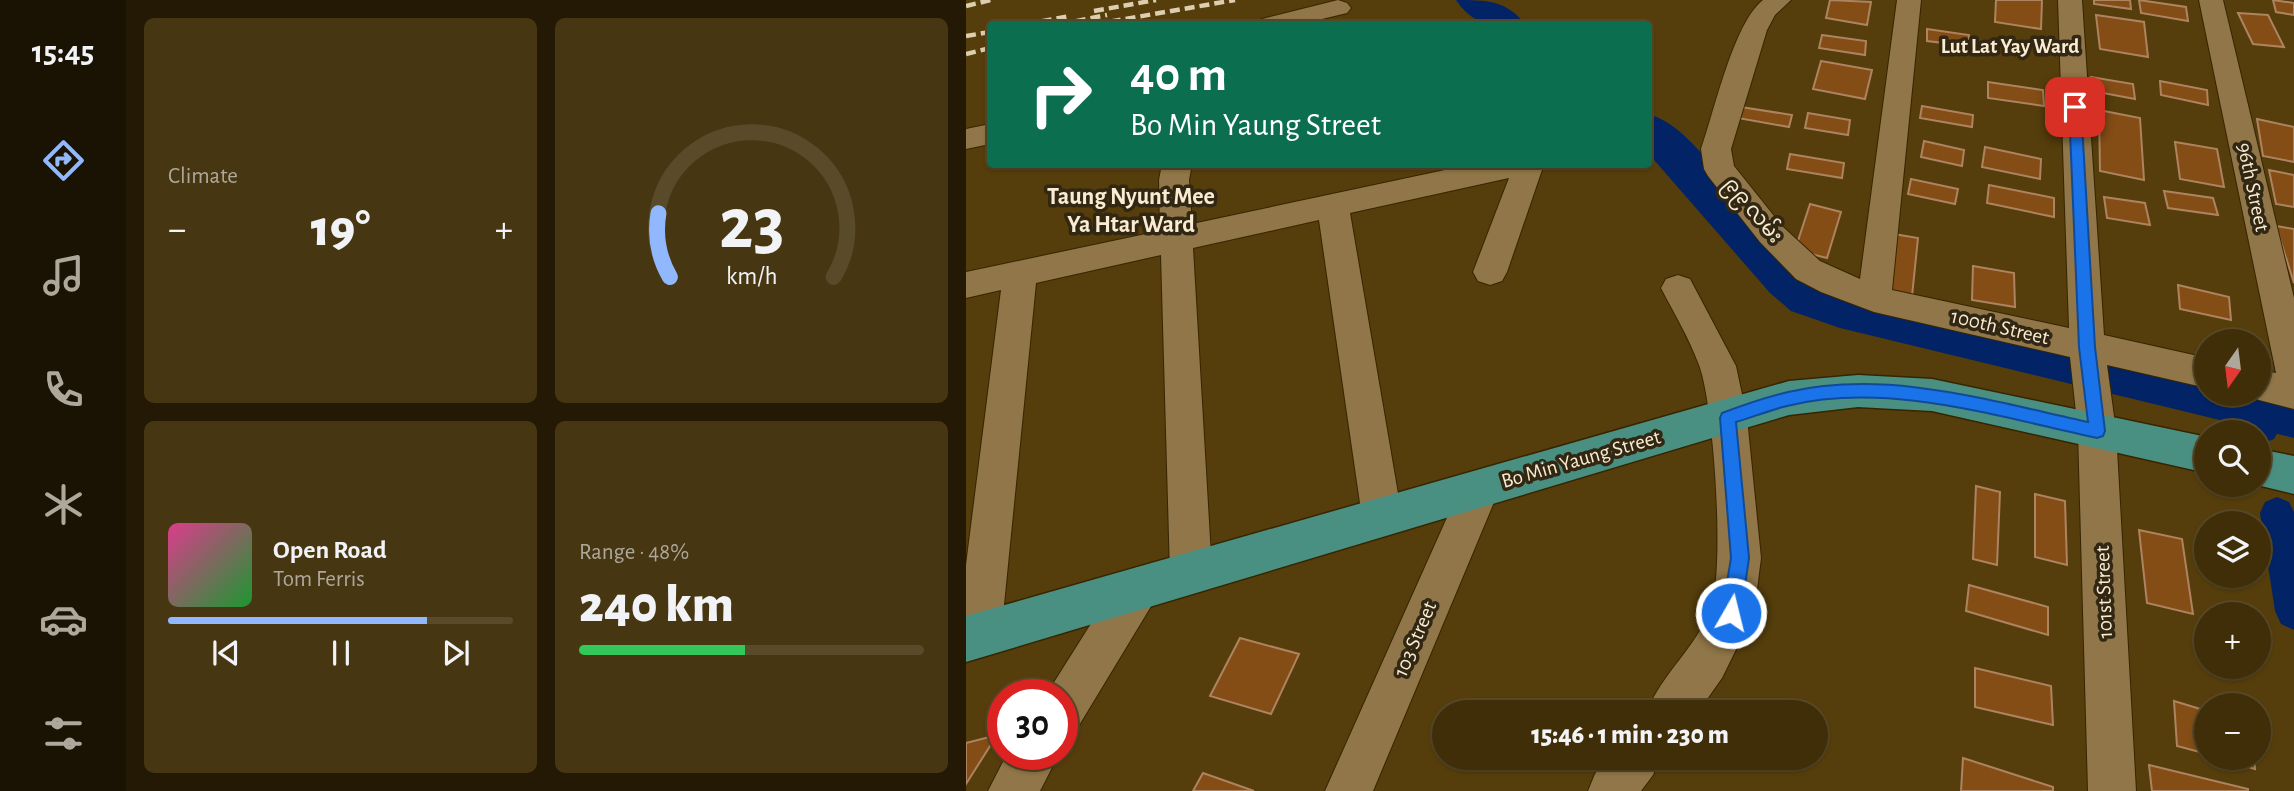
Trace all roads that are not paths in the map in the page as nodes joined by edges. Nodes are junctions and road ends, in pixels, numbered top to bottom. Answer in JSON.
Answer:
{"nodes":[{"id":1,"x":1779,"y":0,"type":"edge"},
{"id":2,"x":1909,"y":0,"type":"edge"},
{"id":3,"x":2070,"y":0,"type":"edge"},
{"id":4,"x":2211,"y":0,"type":"edge"},
{"id":5,"x":1338,"y":8,"type":"dead end"},
{"id":6,"x":1284,"y":21,"type":"edge"},
{"id":7,"x":987,"y":135,"type":"edge"},
{"id":8,"x":966,"y":139,"type":"edge"},
{"id":9,"x":1176,"y":168,"type":"edge"},
{"id":10,"x":1489,"y":168,"type":"edge"},
{"id":11,"x":1525,"y":168,"type":"edge"},
{"id":12,"x":1405,"y":177,"type":"edge"},
{"id":13,"x":1333,"y":207,"type":"junction"},
{"id":14,"x":1178,"y":240,"type":"junction"},
{"id":15,"x":1490,"y":272,"type":"dead end"},
{"id":16,"x":1020,"y":274,"type":"junction"},
{"id":17,"x":966,"y":285,"type":"edge"},
{"id":18,"x":1678,"y":288,"type":"dead end"},
{"id":19,"x":1874,"y":299,"type":"junction"},
{"id":20,"x":2194,"y":374,"type":"edge"},
{"id":21,"x":2294,"y":374,"type":"edge"},
{"id":22,"x":2091,"y":382,"type":"junction"},
{"id":23,"x":2272,"y":388,"type":"edge"},
{"id":24,"x":2294,"y":393,"type":"edge"},
{"id":25,"x":1728,"y":418,"type":"junction"},
{"id":26,"x":2194,"y":447,"type":"edge"},
{"id":27,"x":2271,"y":470,"type":"edge"},
{"id":28,"x":2294,"y":475,"type":"edge"},
{"id":29,"x":1480,"y":488,"type":"junction"},
{"id":30,"x":1382,"y":517,"type":"junction"},
{"id":31,"x":1191,"y":573,"type":"junction"},
{"id":32,"x":1138,"y":588,"type":"junction"},
{"id":33,"x":972,"y":637,"type":"edge"},
{"id":34,"x":1078,"y":685,"type":"edge"},
{"id":35,"x":1679,"y":700,"type":"edge"},
{"id":36,"x":1025,"y":770,"type":"edge"},
{"id":37,"x":1627,"y":770,"type":"edge"},
{"id":38,"x":1012,"y":791,"type":"edge"},
{"id":39,"x":1349,"y":791,"type":"edge"},
{"id":40,"x":1612,"y":791,"type":"edge"},
{"id":41,"x":2112,"y":791,"type":"edge"}],
"edges":[{"from":1,"to":19,"type":"street","name":"၉၉ လမ်း"},
{"from":2,"to":19,"type":"street"},
{"from":3,"to":22,"type":"street","name":"101st Street"},
{"from":4,"to":21,"type":"street","name":"96th Street"},
{"from":5,"to":6,"type":"street"},
{"from":7,"to":8,"type":"street"},
{"from":9,"to":14,"type":"street"},
{"from":10,"to":12,"type":"street"},
{"from":11,"to":15,"type":"street"},
{"from":12,"to":13,"type":"street"},
{"from":13,"to":14,"type":"street"},
{"from":13,"to":30,"type":"street"},
{"from":14,"to":16,"type":"street"},
{"from":14,"to":31,"type":"street"},
{"from":16,"to":17,"type":"street"},
{"from":16,"to":33,"type":"street"},
{"from":18,"to":25,"type":"street"},
{"from":19,"to":22,"type":"street","name":"100th Street"},
{"from":20,"to":22,"type":"street","name":"100th Street"},
{"from":22,"to":25,"type":"main road","name":"Bo Min Yaung Street"},
{"from":22,"to":26,"type":"main road","name":"Bo Min Yaung Street"},
{"from":22,"to":41,"type":"street","name":"101st Street"},
{"from":23,"to":24,"type":"street"},
{"from":25,"to":29,"type":"main road","name":"Bo Min Yaung Street"},
{"from":25,"to":35,"type":"street"},
{"from":27,"to":28,"type":"main road"},
{"from":29,"to":30,"type":"main road","name":"Bo Min Yaung Street"},
{"from":29,"to":39,"type":"street","name":"103 Street"},
{"from":30,"to":31,"type":"main road","name":"Bo Min Yaung Street"},
{"from":31,"to":32,"type":"main road","name":"Bo Min Yaung Street"},
{"from":32,"to":33,"type":"main road","name":"Bo Min Yaung Street"},
{"from":32,"to":34,"type":"street"},
{"from":36,"to":38,"type":"street"},
{"from":37,"to":40,"type":"street"}]}
